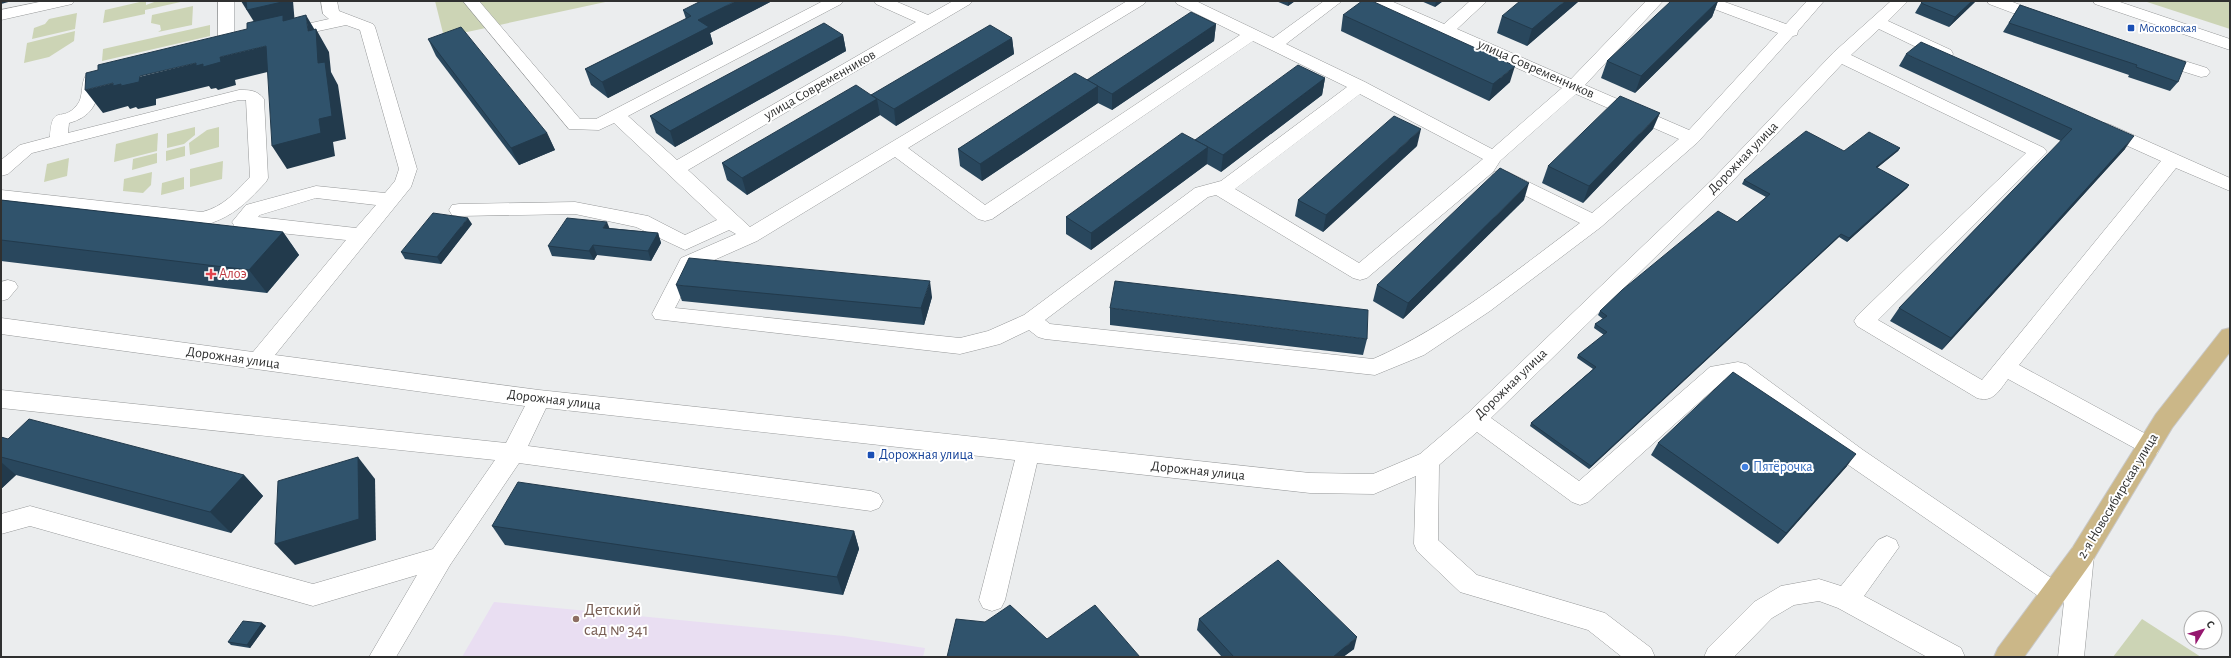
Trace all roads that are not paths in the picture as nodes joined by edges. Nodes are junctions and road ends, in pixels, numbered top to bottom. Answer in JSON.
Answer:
{"nodes":[{"id":1,"x":66,"y":1,"type":"edge"},
{"id":2,"x":226,"y":1,"type":"edge"},
{"id":3,"x":329,"y":1,"type":"edge"},
{"id":4,"x":471,"y":1,"type":"edge"},
{"id":5,"x":835,"y":1,"type":"edge"},
{"id":6,"x":882,"y":1,"type":"edge"},
{"id":7,"x":964,"y":1,"type":"edge"},
{"id":8,"x":1138,"y":1,"type":"edge"},
{"id":9,"x":1183,"y":1,"type":"edge"},
{"id":10,"x":1334,"y":1,"type":"edge"},
{"id":11,"x":1378,"y":1,"type":"edge"},
{"id":12,"x":1479,"y":1,"type":"edge"},
{"id":13,"x":1655,"y":1,"type":"edge"},
{"id":14,"x":1707,"y":1,"type":"edge"},
{"id":15,"x":1816,"y":1,"type":"edge"},
{"id":16,"x":1900,"y":1,"type":"edge"},
{"id":17,"x":1995,"y":1,"type":"edge"},
{"id":18,"x":2101,"y":1,"type":"edge"},
{"id":19,"x":1,"y":15,"type":"edge"},
{"id":20,"x":346,"y":20,"type":"junction"},
{"id":21,"x":928,"y":21,"type":"junction"},
{"id":22,"x":1877,"y":22,"type":"junction"},
{"id":23,"x":2061,"y":25,"type":"edge"},
{"id":24,"x":1446,"y":30,"type":"junction"},
{"id":25,"x":1791,"y":32,"type":"junction"},
{"id":26,"x":1252,"y":34,"type":"junction"},
{"id":27,"x":1274,"y":44,"type":"junction"},
{"id":28,"x":2230,"y":45,"type":"edge"},
{"id":29,"x":2142,"y":52,"type":"edge"},
{"id":30,"x":1840,"y":56,"type":"junction"},
{"id":31,"x":1958,"y":60,"type":"edge"},
{"id":32,"x":121,"y":72,"type":"edge"},
{"id":33,"x":2201,"y":72,"type":"dead end"},
{"id":34,"x":1575,"y":85,"type":"junction"},
{"id":35,"x":1359,"y":86,"type":"junction"},
{"id":36,"x":616,"y":115,"type":"junction"},
{"id":37,"x":2086,"y":120,"type":"edge"},
{"id":38,"x":1692,"y":138,"type":"junction"},
{"id":39,"x":59,"y":140,"type":"junction"},
{"id":40,"x":894,"y":147,"type":"junction"},
{"id":41,"x":2172,"y":160,"type":"junction"},
{"id":42,"x":1490,"y":163,"type":"junction"},
{"id":43,"x":676,"y":169,"type":"junction"},
{"id":44,"x":1,"y":170,"type":"edge"},
{"id":45,"x":2230,"y":186,"type":"edge"},
{"id":46,"x":1219,"y":188,"type":"junction"},
{"id":47,"x":1,"y":196,"type":"edge"},
{"id":48,"x":389,"y":200,"type":"junction"},
{"id":49,"x":459,"y":210,"type":"dead end"},
{"id":50,"x":730,"y":222,"type":"junction"},
{"id":51,"x":1594,"y":222,"type":"junction"},
{"id":52,"x":360,"y":236,"type":"junction"},
{"id":53,"x":750,"y":236,"type":"junction"},
{"id":54,"x":1031,"y":320,"type":"junction"},
{"id":55,"x":1,"y":326,"type":"edge"},
{"id":56,"x":2230,"y":336,"type":"edge"},
{"id":57,"x":258,"y":361,"type":"junction"},
{"id":58,"x":2005,"y":368,"type":"junction"},
{"id":59,"x":1,"y":399,"type":"edge"},
{"id":60,"x":539,"y":399,"type":"junction"},
{"id":61,"x":1476,"y":418,"type":"junction"},
{"id":62,"x":2149,"y":447,"type":"junction"},
{"id":63,"x":1028,"y":452,"type":"junction"},
{"id":64,"x":513,"y":453,"type":"junction"},
{"id":65,"x":1428,"y":461,"type":"junction"},
{"id":66,"x":871,"y":501,"type":"dead end"},
{"id":67,"x":1,"y":524,"type":"edge"},
{"id":68,"x":1886,"y":547,"type":"dead end"},
{"id":69,"x":2082,"y":555,"type":"junction"},
{"id":70,"x":441,"y":557,"type":"junction"},
{"id":71,"x":2056,"y":594,"type":"junction"},
{"id":72,"x":1846,"y":599,"type":"junction"},
{"id":73,"x":992,"y":600,"type":"dead end"},
{"id":74,"x":382,"y":657,"type":"edge"},
{"id":75,"x":1642,"y":657,"type":"edge"},
{"id":76,"x":1717,"y":657,"type":"edge"},
{"id":77,"x":1952,"y":657,"type":"edge"},
{"id":78,"x":2008,"y":657,"type":"edge"},
{"id":79,"x":2071,"y":657,"type":"edge"}],
"edges":[{"from":1,"to":19,"type":"street"},
{"from":2,"to":20,"type":"street"},
{"from":3,"to":20,"type":"street"},
{"from":4,"to":36,"type":"street"},
{"from":5,"to":36,"type":"street"},
{"from":6,"to":21,"type":"street"},
{"from":7,"to":21,"type":"street","name":"улица Современников"},
{"from":8,"to":40,"type":"street"},
{"from":9,"to":26,"type":"street"},
{"from":10,"to":27,"type":"street"},
{"from":11,"to":24,"type":"street","name":"улица Современников"},
{"from":12,"to":24,"type":"street"},
{"from":13,"to":34,"type":"street"},
{"from":14,"to":25,"type":"street"},
{"from":15,"to":25,"type":"street"},
{"from":16,"to":22,"type":"street","name":"Дорожная улица"},
{"from":17,"to":23,"type":"street"},
{"from":18,"to":28,"type":"street"},
{"from":20,"to":48,"type":"street"},
{"from":21,"to":43,"type":"street","name":"улица Современников"},
{"from":22,"to":30,"type":"street","name":"Дорожная улица"},
{"from":22,"to":31,"type":"street"},
{"from":24,"to":34,"type":"street","name":"улица Современников"},
{"from":25,"to":38,"type":"street"},
{"from":26,"to":27,"type":"street"},
{"from":26,"to":40,"type":"street"},
{"from":27,"to":35,"type":"street"},
{"from":29,"to":33,"type":"street"},
{"from":30,"to":58,"type":"street"},
{"from":30,"to":61,"type":"street","name":"Дорожная улица"},
{"from":32,"to":39,"type":"street"},
{"from":34,"to":38,"type":"street","name":"улица Современников"},
{"from":34,"to":42,"type":"street"},
{"from":35,"to":42,"type":"street"},
{"from":35,"to":46,"type":"street"},
{"from":36,"to":43,"type":"street"},
{"from":37,"to":41,"type":"street"},
{"from":38,"to":51,"type":"street"},
{"from":39,"to":44,"type":"street"},
{"from":39,"to":47,"type":"street"},
{"from":40,"to":53,"type":"street"},
{"from":41,"to":45,"type":"street"},
{"from":41,"to":58,"type":"street"},
{"from":42,"to":46,"type":"street"},
{"from":42,"to":51,"type":"street"},
{"from":43,"to":50,"type":"street"},
{"from":46,"to":54,"type":"street"},
{"from":48,"to":52,"type":"street"},
{"from":48,"to":52,"type":"street"},
{"from":49,"to":50,"type":"street"},
{"from":50,"to":53,"type":"street"},
{"from":51,"to":54,"type":"street"},
{"from":52,"to":57,"type":"street"},
{"from":53,"to":54,"type":"street"},
{"from":55,"to":57,"type":"street","name":"Дорожная улица"},
{"from":56,"to":62,"type":"main road","name":"2-я Новосибирская улица"},
{"from":57,"to":60,"type":"street","name":"Дорожная улица"},
{"from":58,"to":62,"type":"street"},
{"from":59,"to":64,"type":"street"},
{"from":60,"to":63,"type":"street","name":"Дорожная улица"},
{"from":60,"to":64,"type":"street"},
{"from":61,"to":65,"type":"street","name":"Дорожная улица"},
{"from":61,"to":71,"type":"street"},
{"from":62,"to":69,"type":"main road","name":"2-я Новосибирская улица"},
{"from":63,"to":65,"type":"street","name":"Дорожная улица"},
{"from":63,"to":73,"type":"street"},
{"from":64,"to":66,"type":"street"},
{"from":64,"to":70,"type":"street"},
{"from":65,"to":75,"type":"street"},
{"from":67,"to":70,"type":"street"},
{"from":68,"to":72,"type":"street"},
{"from":69,"to":71,"type":"main road","name":"2-я Новосибирская улица"},
{"from":69,"to":79,"type":"street"},
{"from":70,"to":74,"type":"street"},
{"from":71,"to":78,"type":"main road","name":"2-я Новосибирская улица"},
{"from":72,"to":76,"type":"street"},
{"from":72,"to":77,"type":"street"}]}
